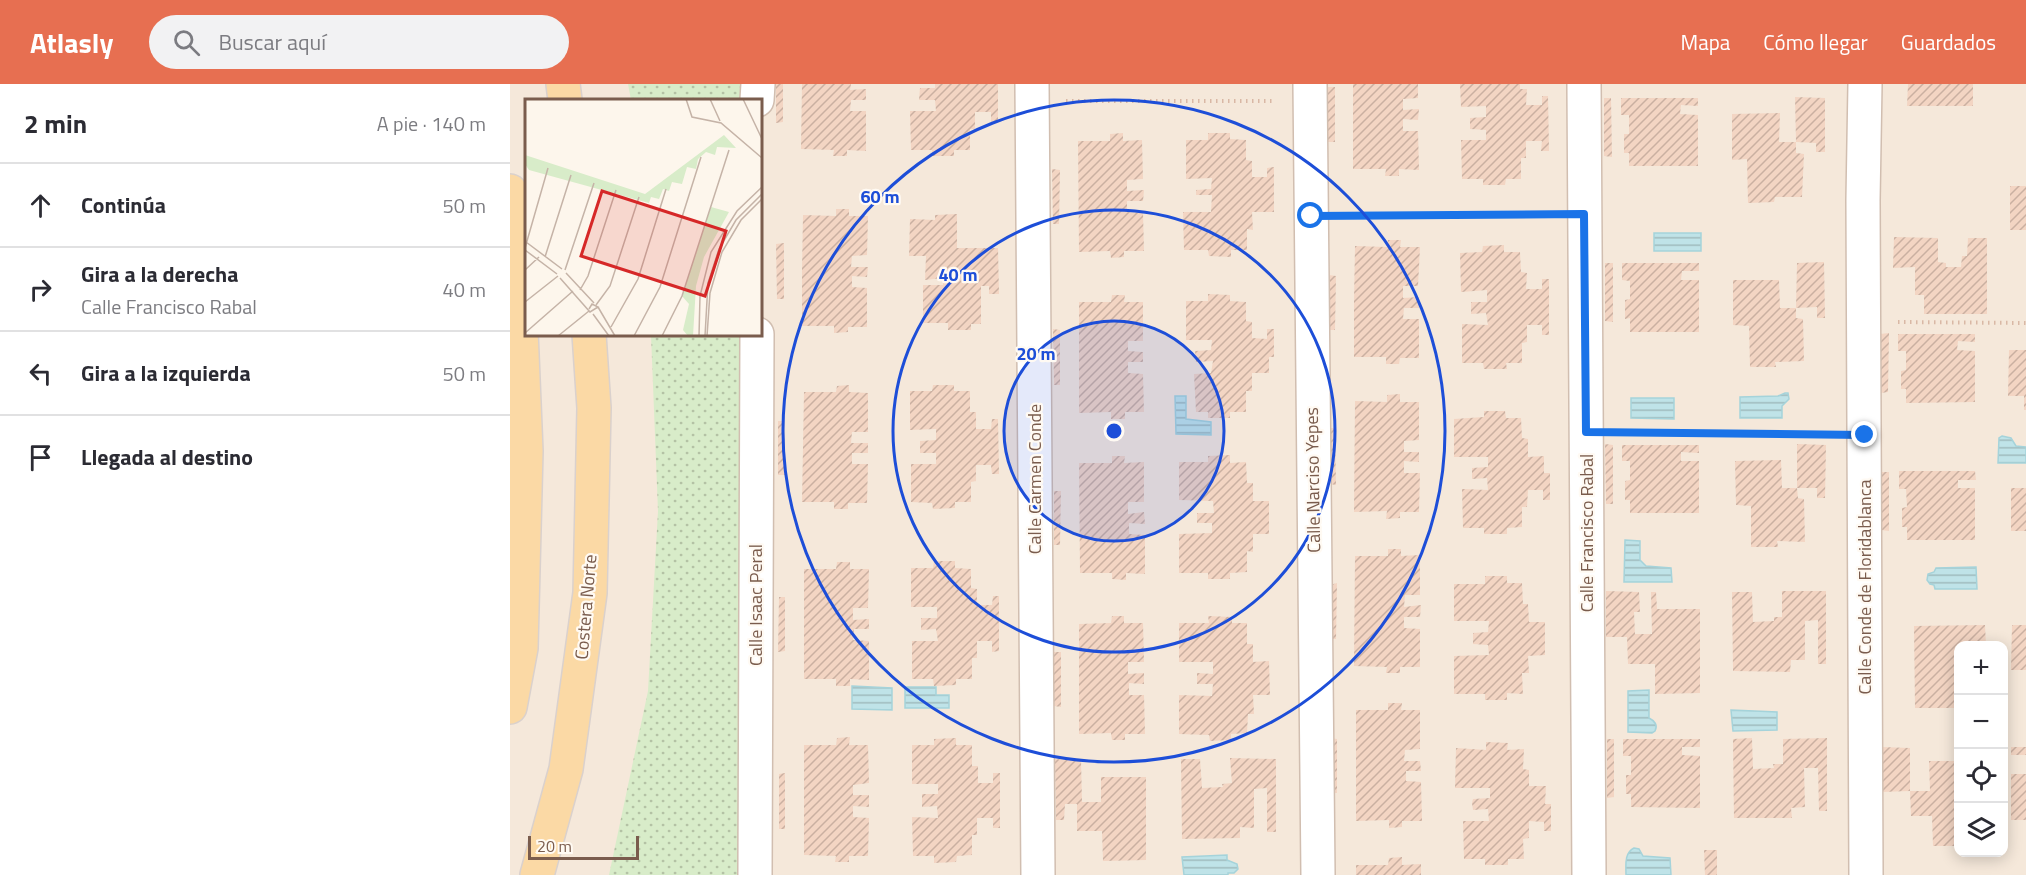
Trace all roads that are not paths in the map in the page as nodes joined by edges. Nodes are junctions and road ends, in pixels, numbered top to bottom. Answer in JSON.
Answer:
{"nodes":[{"id":1,"x":563,"y":84,"type":"edge"},
{"id":2,"x":1584,"y":84,"type":"edge"},
{"id":3,"x":1864,"y":84,"type":"edge"},
{"id":4,"x":1032,"y":92,"type":"edge"},
{"id":5,"x":1310,"y":92,"type":"edge"},
{"id":6,"x":566,"y":99,"type":"edge"},
{"id":7,"x":510,"y":191,"type":"edge"},
{"id":8,"x":589,"y":336,"type":"edge"},
{"id":9,"x":757,"y":336,"type":"edge"},
{"id":10,"x":510,"y":707,"type":"edge"},
{"id":11,"x":537,"y":875,"type":"edge"},
{"id":12,"x":755,"y":875,"type":"edge"},
{"id":13,"x":1038,"y":875,"type":"edge"},
{"id":14,"x":1318,"y":875,"type":"edge"},
{"id":15,"x":1589,"y":875,"type":"edge"},
{"id":16,"x":1866,"y":875,"type":"edge"}],
"edges":[{"from":1,"to":6,"type":"main road"},
{"from":2,"to":15,"type":"street","name":"Calle Francisco Rabal"},
{"from":3,"to":16,"type":"street","name":"Calle Conde de Floridablanca"},
{"from":4,"to":13,"type":"street","name":"Calle Carmen Conde"},
{"from":5,"to":14,"type":"street","name":"Calle Narciso Yepes"},
{"from":7,"to":10,"type":"main road"},
{"from":8,"to":11,"type":"main road","name":"Costera Norte"},
{"from":9,"to":12,"type":"street","name":"Calle Isaac Peral"}]}
